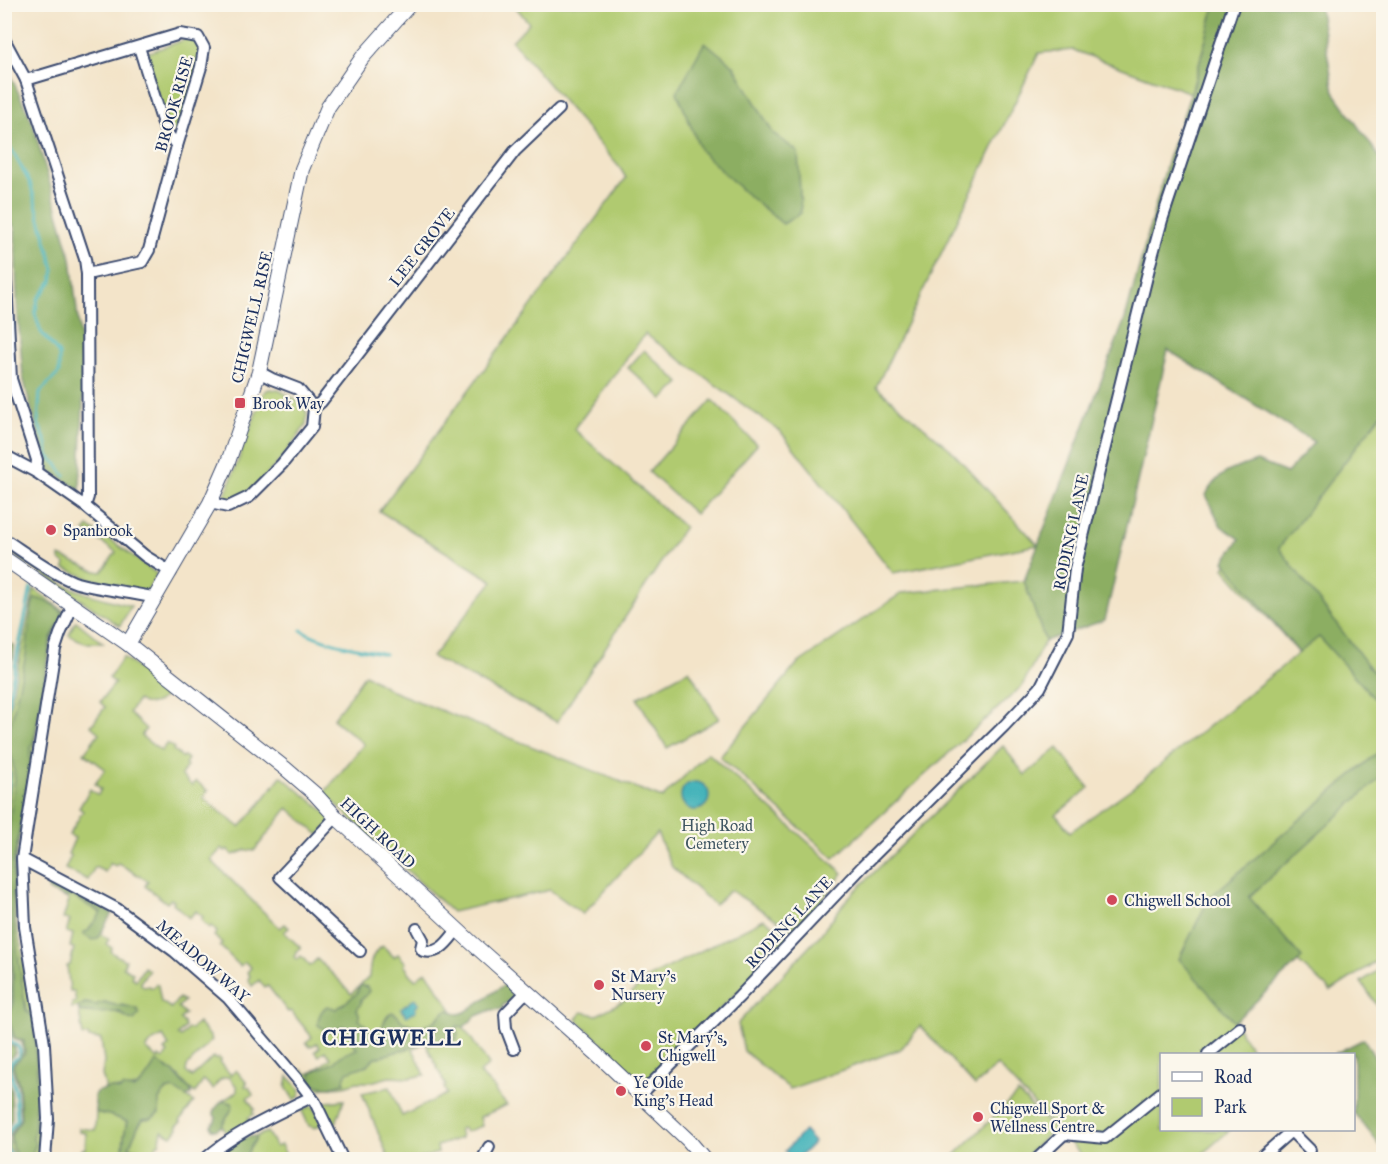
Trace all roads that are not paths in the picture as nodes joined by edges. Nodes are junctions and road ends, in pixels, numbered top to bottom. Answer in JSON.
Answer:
{"nodes":[{"id":1,"x":410,"y":4,"type":"edge"},
{"id":2,"x":1234,"y":4,"type":"edge"},
{"id":3,"x":4,"y":39,"type":"edge"},
{"id":4,"x":139,"y":47,"type":"junction"},
{"id":5,"x":26,"y":80,"type":"junction"},
{"id":6,"x":559,"y":109,"type":"dead end"},
{"id":7,"x":177,"y":146,"type":"junction"},
{"id":8,"x":4,"y":242,"type":"edge"},
{"id":9,"x":87,"y":274,"type":"junction"},
{"id":10,"x":259,"y":372,"type":"junction"},
{"id":11,"x":8,"y":377,"type":"edge"},
{"id":12,"x":314,"y":408,"type":"junction"},
{"id":13,"x":4,"y":455,"type":"edge"},
{"id":14,"x":36,"y":472,"type":"junction"},
{"id":15,"x":210,"y":503,"type":"junction"},
{"id":16,"x":85,"y":506,"type":"junction"},
{"id":17,"x":4,"y":539,"type":"edge"},
{"id":18,"x":4,"y":558,"type":"edge"},
{"id":19,"x":171,"y":572,"type":"junction"},
{"id":20,"x":156,"y":598,"type":"junction"},
{"id":21,"x":73,"y":605,"type":"junction"},
{"id":22,"x":128,"y":644,"type":"junction"},
{"id":23,"x":336,"y":817,"type":"junction"},
{"id":24,"x":22,"y":859,"type":"junction"},
{"id":25,"x":417,"y":929,"type":"dead end"},
{"id":26,"x":458,"y":930,"type":"junction"},
{"id":27,"x":360,"y":951,"type":"dead end"},
{"id":28,"x":527,"y":991,"type":"junction"},
{"id":29,"x":1240,"y":1028,"type":"dead end"},
{"id":30,"x":514,"y":1049,"type":"dead end"},
{"id":31,"x":1209,"y":1053,"type":"edge"},
{"id":32,"x":1160,"y":1093,"type":"edge"},
{"id":33,"x":641,"y":1094,"type":"junction"},
{"id":34,"x":311,"y":1097,"type":"junction"},
{"id":35,"x":489,"y":1147,"type":"dead end"},
{"id":36,"x":1310,"y":1150,"type":"dead end"},
{"id":37,"x":45,"y":1160,"type":"edge"},
{"id":38,"x":204,"y":1160,"type":"edge"},
{"id":39,"x":343,"y":1160,"type":"edge"},
{"id":40,"x":482,"y":1160,"type":"edge"},
{"id":41,"x":705,"y":1160,"type":"edge"},
{"id":42,"x":1036,"y":1160,"type":"edge"},
{"id":43,"x":1258,"y":1160,"type":"edge"}],
"edges":[{"from":1,"to":10,"type":"main road","name":"CHIGWELL RISE"},
{"from":2,"to":33,"type":"street","name":"RODING LANE"},
{"from":3,"to":5,"type":"street"},
{"from":4,"to":5,"type":"street","name":"BROOK RISE"},
{"from":4,"to":7,"type":"street"},
{"from":4,"to":7,"type":"street","name":"BROOK RISE"},
{"from":5,"to":9,"type":"street"},
{"from":6,"to":12,"type":"street","name":"LEE GROVE"},
{"from":7,"to":9,"type":"street","name":"BROOK RISE"},
{"from":8,"to":11,"type":"street"},
{"from":9,"to":16,"type":"street"},
{"from":10,"to":12,"type":"street"},
{"from":10,"to":15,"type":"main road","name":"CHIGWELL RISE"},
{"from":11,"to":14,"type":"street"},
{"from":12,"to":15,"type":"street","name":"LEE GROVE"},
{"from":13,"to":14,"type":"street"},
{"from":14,"to":16,"type":"street"},
{"from":15,"to":19,"type":"main road","name":"CHIGWELL RISE"},
{"from":16,"to":19,"type":"street"},
{"from":17,"to":20,"type":"street"},
{"from":18,"to":21,"type":"main road","name":"HIGH ROAD"},
{"from":19,"to":20,"type":"main road","name":"CHIGWELL RISE"},
{"from":20,"to":22,"type":"main road","name":"CHIGWELL RISE"},
{"from":21,"to":22,"type":"main road","name":"HIGH ROAD"},
{"from":21,"to":24,"type":"street"},
{"from":22,"to":23,"type":"main road","name":"HIGH ROAD"},
{"from":23,"to":26,"type":"main road","name":"HIGH ROAD"},
{"from":23,"to":27,"type":"street"},
{"from":24,"to":34,"type":"street","name":"MEADOW WAY"},
{"from":24,"to":37,"type":"street"},
{"from":25,"to":26,"type":"street"},
{"from":26,"to":28,"type":"main road","name":"HIGH ROAD"},
{"from":28,"to":30,"type":"street"},
{"from":28,"to":33,"type":"main road","name":"HIGH ROAD"},
{"from":29,"to":31,"type":"street"},
{"from":32,"to":42,"type":"street"},
{"from":33,"to":41,"type":"main road","name":"HIGH ROAD"},
{"from":34,"to":38,"type":"street"},
{"from":34,"to":39,"type":"street","name":"MEADOW WAY"},
{"from":35,"to":40,"type":"street"},
{"from":36,"to":43,"type":"street"}]}
